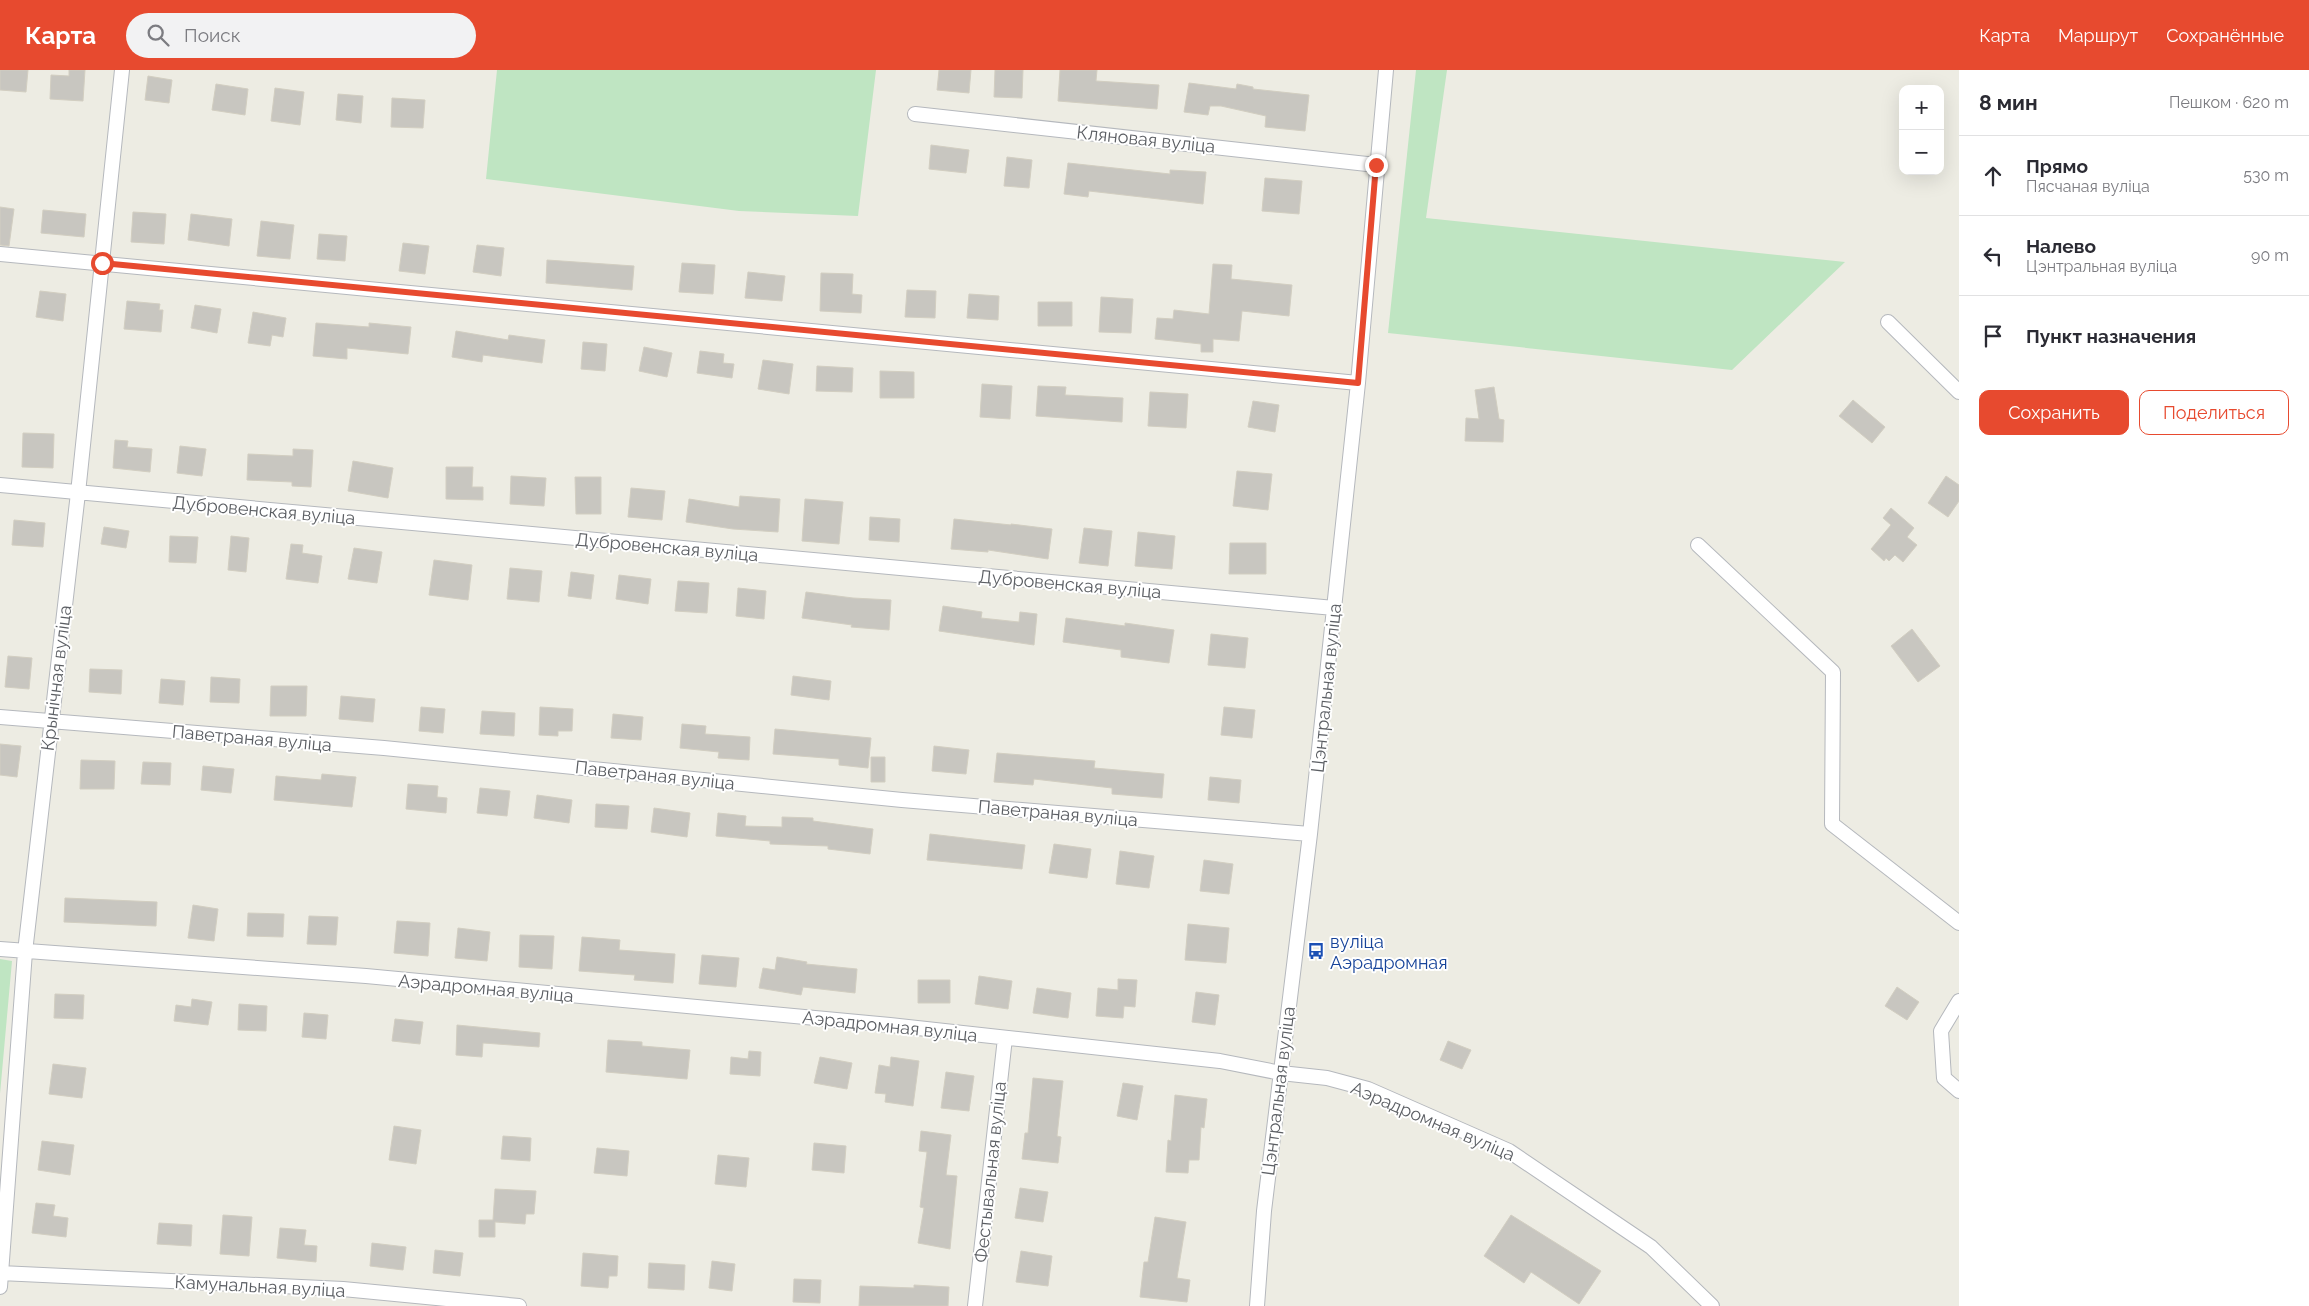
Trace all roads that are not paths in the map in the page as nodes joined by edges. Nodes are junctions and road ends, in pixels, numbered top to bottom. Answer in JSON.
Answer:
{"nodes":[{"id":1,"x":122,"y":70,"type":"edge"},
{"id":2,"x":1386,"y":70,"type":"edge"},
{"id":3,"x":915,"y":114,"type":"dead end"},
{"id":4,"x":1376,"y":165,"type":"junction"},
{"id":5,"x":0,"y":254,"type":"edge"},
{"id":6,"x":102,"y":263,"type":"junction"},
{"id":7,"x":1888,"y":322,"type":"dead end"},
{"id":8,"x":1358,"y":383,"type":"junction"},
{"id":9,"x":1959,"y":392,"type":"edge"},
{"id":10,"x":0,"y":485,"type":"edge"},
{"id":11,"x":78,"y":492,"type":"junction"},
{"id":12,"x":1698,"y":546,"type":"dead end"},
{"id":13,"x":1334,"y":608,"type":"junction"},
{"id":14,"x":0,"y":717,"type":"edge"},
{"id":15,"x":51,"y":722,"type":"junction"},
{"id":16,"x":1310,"y":834,"type":"junction"},
{"id":17,"x":1959,"y":923,"type":"edge"},
{"id":18,"x":0,"y":949,"type":"edge"},
{"id":19,"x":25,"y":952,"type":"junction"},
{"id":20,"x":1959,"y":1001,"type":"edge"},
{"id":21,"x":1005,"y":1038,"type":"junction"},
{"id":22,"x":1280,"y":1073,"type":"junction"},
{"id":23,"x":1959,"y":1090,"type":"edge"},
{"id":24,"x":0,"y":1278,"type":"edge"},
{"id":25,"x":518,"y":1306,"type":"edge"},
{"id":26,"x":975,"y":1306,"type":"edge"},
{"id":27,"x":1257,"y":1306,"type":"edge"},
{"id":28,"x":1712,"y":1306,"type":"edge"}],
"edges":[{"from":1,"to":6,"type":"street","name":"Крынічная вуліца"},
{"from":2,"to":4,"type":"street","name":"Цэнтральная вуліца"},
{"from":3,"to":4,"type":"street","name":"Кляновая вуліца"},
{"from":4,"to":8,"type":"street","name":"Цэнтральная вуліца"},
{"from":5,"to":6,"type":"street"},
{"from":6,"to":8,"type":"street"},
{"from":6,"to":11,"type":"street","name":"Крынічная вуліца"},
{"from":7,"to":9,"type":"street"},
{"from":8,"to":13,"type":"street","name":"Цэнтральная вуліца"},
{"from":10,"to":11,"type":"street","name":"Дубровенская вуліца"},
{"from":11,"to":13,"type":"street","name":"Дубровенская вуліца"},
{"from":11,"to":15,"type":"street","name":"Крынічная вуліца"},
{"from":12,"to":17,"type":"street"},
{"from":13,"to":16,"type":"street","name":"Цэнтральная вуліца"},
{"from":14,"to":15,"type":"street","name":"Паветраная вуліца"},
{"from":15,"to":16,"type":"street","name":"Паветраная вуліца"},
{"from":15,"to":19,"type":"street","name":"Крынічная вуліца"},
{"from":16,"to":22,"type":"street","name":"Цэнтральная вуліца"},
{"from":18,"to":19,"type":"street","name":"Аэрадромная вуліца"},
{"from":19,"to":21,"type":"street","name":"Аэрадромная вуліца"},
{"from":19,"to":24,"type":"street","name":"Крынічная вуліца"},
{"from":20,"to":23,"type":"street"},
{"from":21,"to":22,"type":"street","name":"Аэрадромная вуліца"},
{"from":21,"to":26,"type":"street","name":"Фестывальная вуліца"},
{"from":22,"to":27,"type":"street","name":"Цэнтральная вуліца"},
{"from":22,"to":28,"type":"street","name":"Аэрадромная вуліца"},
{"from":24,"to":25,"type":"street","name":"Камунальная вуліца"}]}
